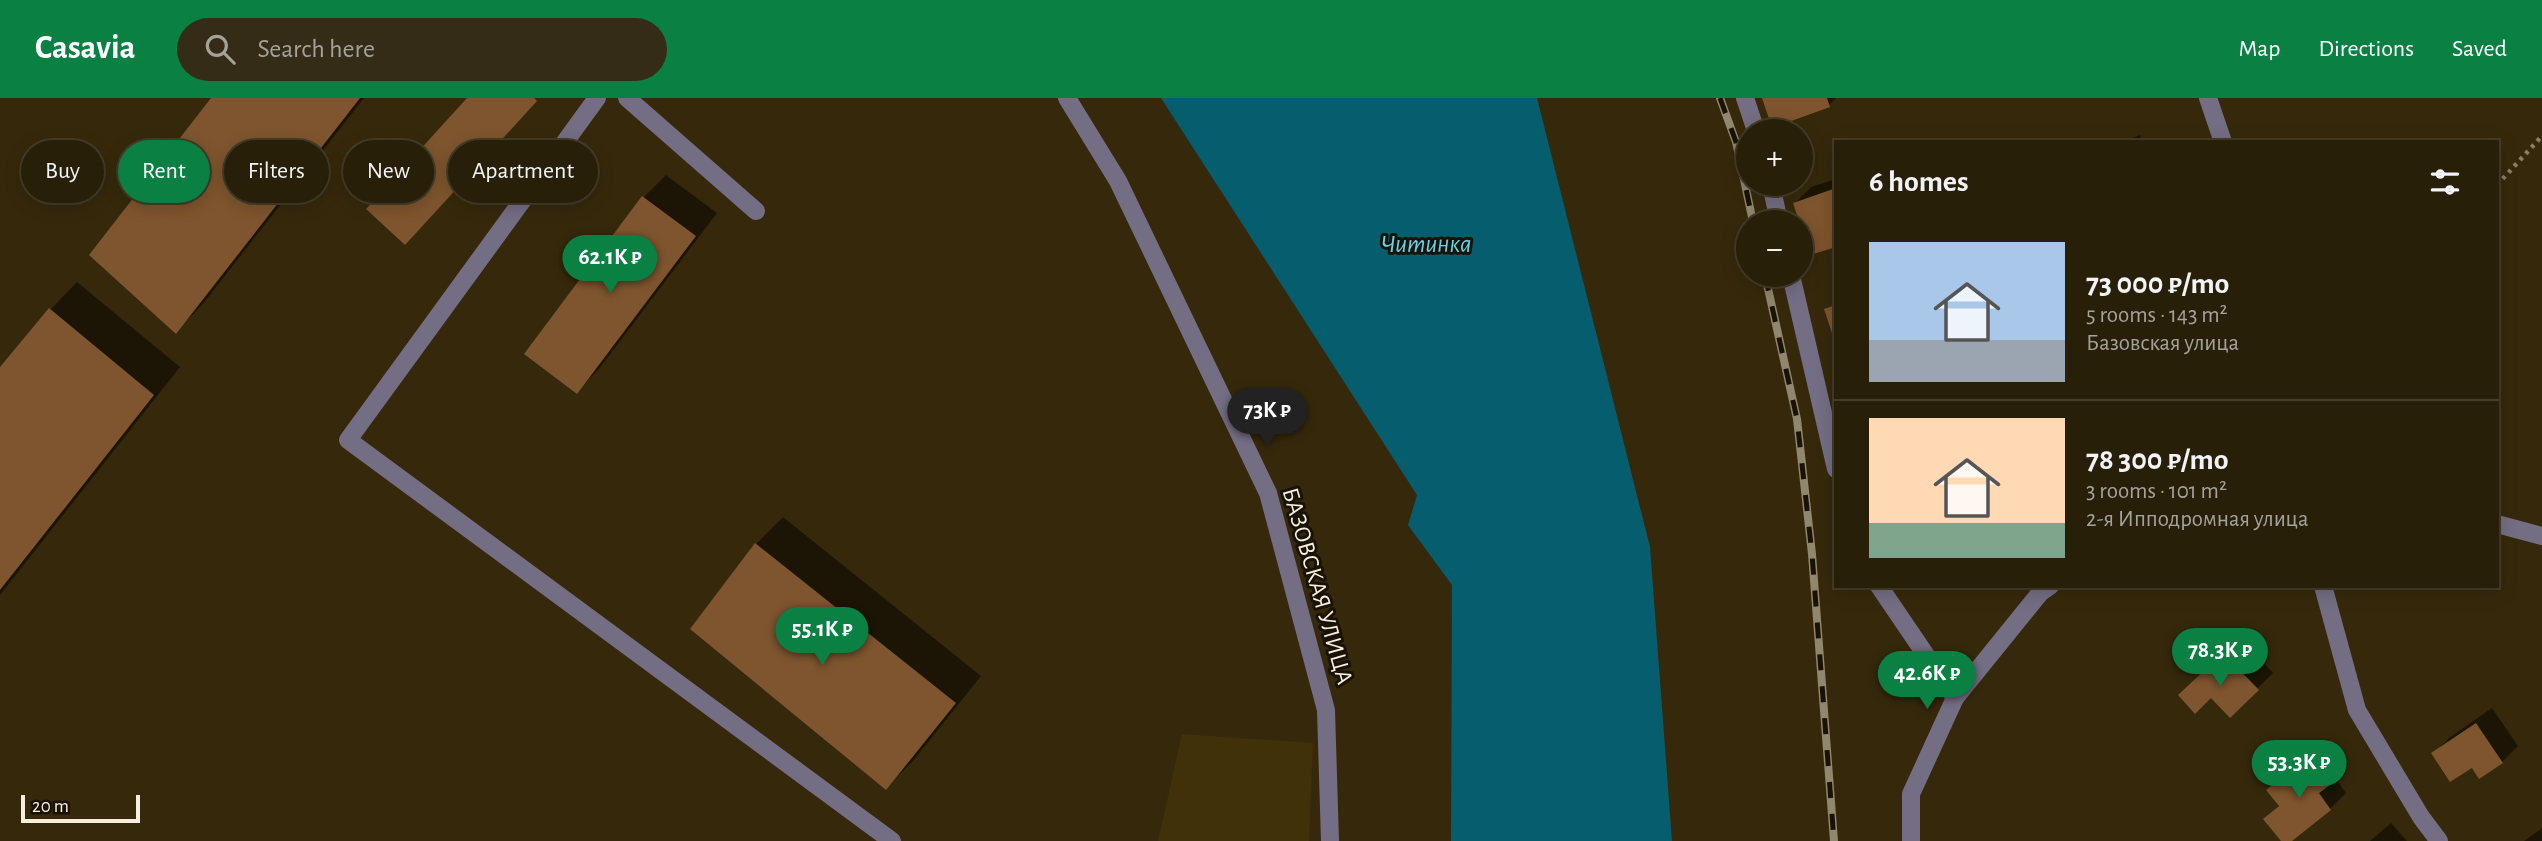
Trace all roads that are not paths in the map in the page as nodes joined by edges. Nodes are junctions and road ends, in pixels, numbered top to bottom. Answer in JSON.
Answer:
{"nodes":[{"id":1,"x":597,"y":98,"type":"edge"},
{"id":2,"x":627,"y":98,"type":"edge"},
{"id":3,"x":1067,"y":98,"type":"edge"},
{"id":4,"x":1745,"y":98,"type":"edge"},
{"id":5,"x":2208,"y":98,"type":"edge"},
{"id":6,"x":1752,"y":119,"type":"edge"},
{"id":7,"x":2222,"y":140,"type":"edge"},
{"id":8,"x":756,"y":211,"type":"dead end"},
{"id":9,"x":1794,"y":287,"type":"edge"},
{"id":10,"x":1834,"y":460,"type":"edge"},
{"id":11,"x":2499,"y":525,"type":"edge"},
{"id":12,"x":2542,"y":536,"type":"edge"},
{"id":13,"x":1880,"y":588,"type":"edge"},
{"id":14,"x":2047,"y":588,"type":"edge"},
{"id":15,"x":2324,"y":588,"type":"edge"},
{"id":16,"x":1955,"y":698,"type":"junction"},
{"id":17,"x":892,"y":841,"type":"edge"},
{"id":18,"x":1329,"y":841,"type":"edge"},
{"id":19,"x":1911,"y":841,"type":"edge"},
{"id":20,"x":2439,"y":841,"type":"edge"}],
"edges":[{"from":1,"to":17,"type":"street"},
{"from":2,"to":8,"type":"street"},
{"from":3,"to":18,"type":"street","name":"БАЗОВСКАЯ УЛИЦА"},
{"from":4,"to":6,"type":"street"},
{"from":5,"to":7,"type":"street"},
{"from":9,"to":10,"type":"street"},
{"from":11,"to":12,"type":"street"},
{"from":13,"to":16,"type":"street"},
{"from":14,"to":16,"type":"street"},
{"from":15,"to":20,"type":"street"},
{"from":16,"to":19,"type":"street"}]}
